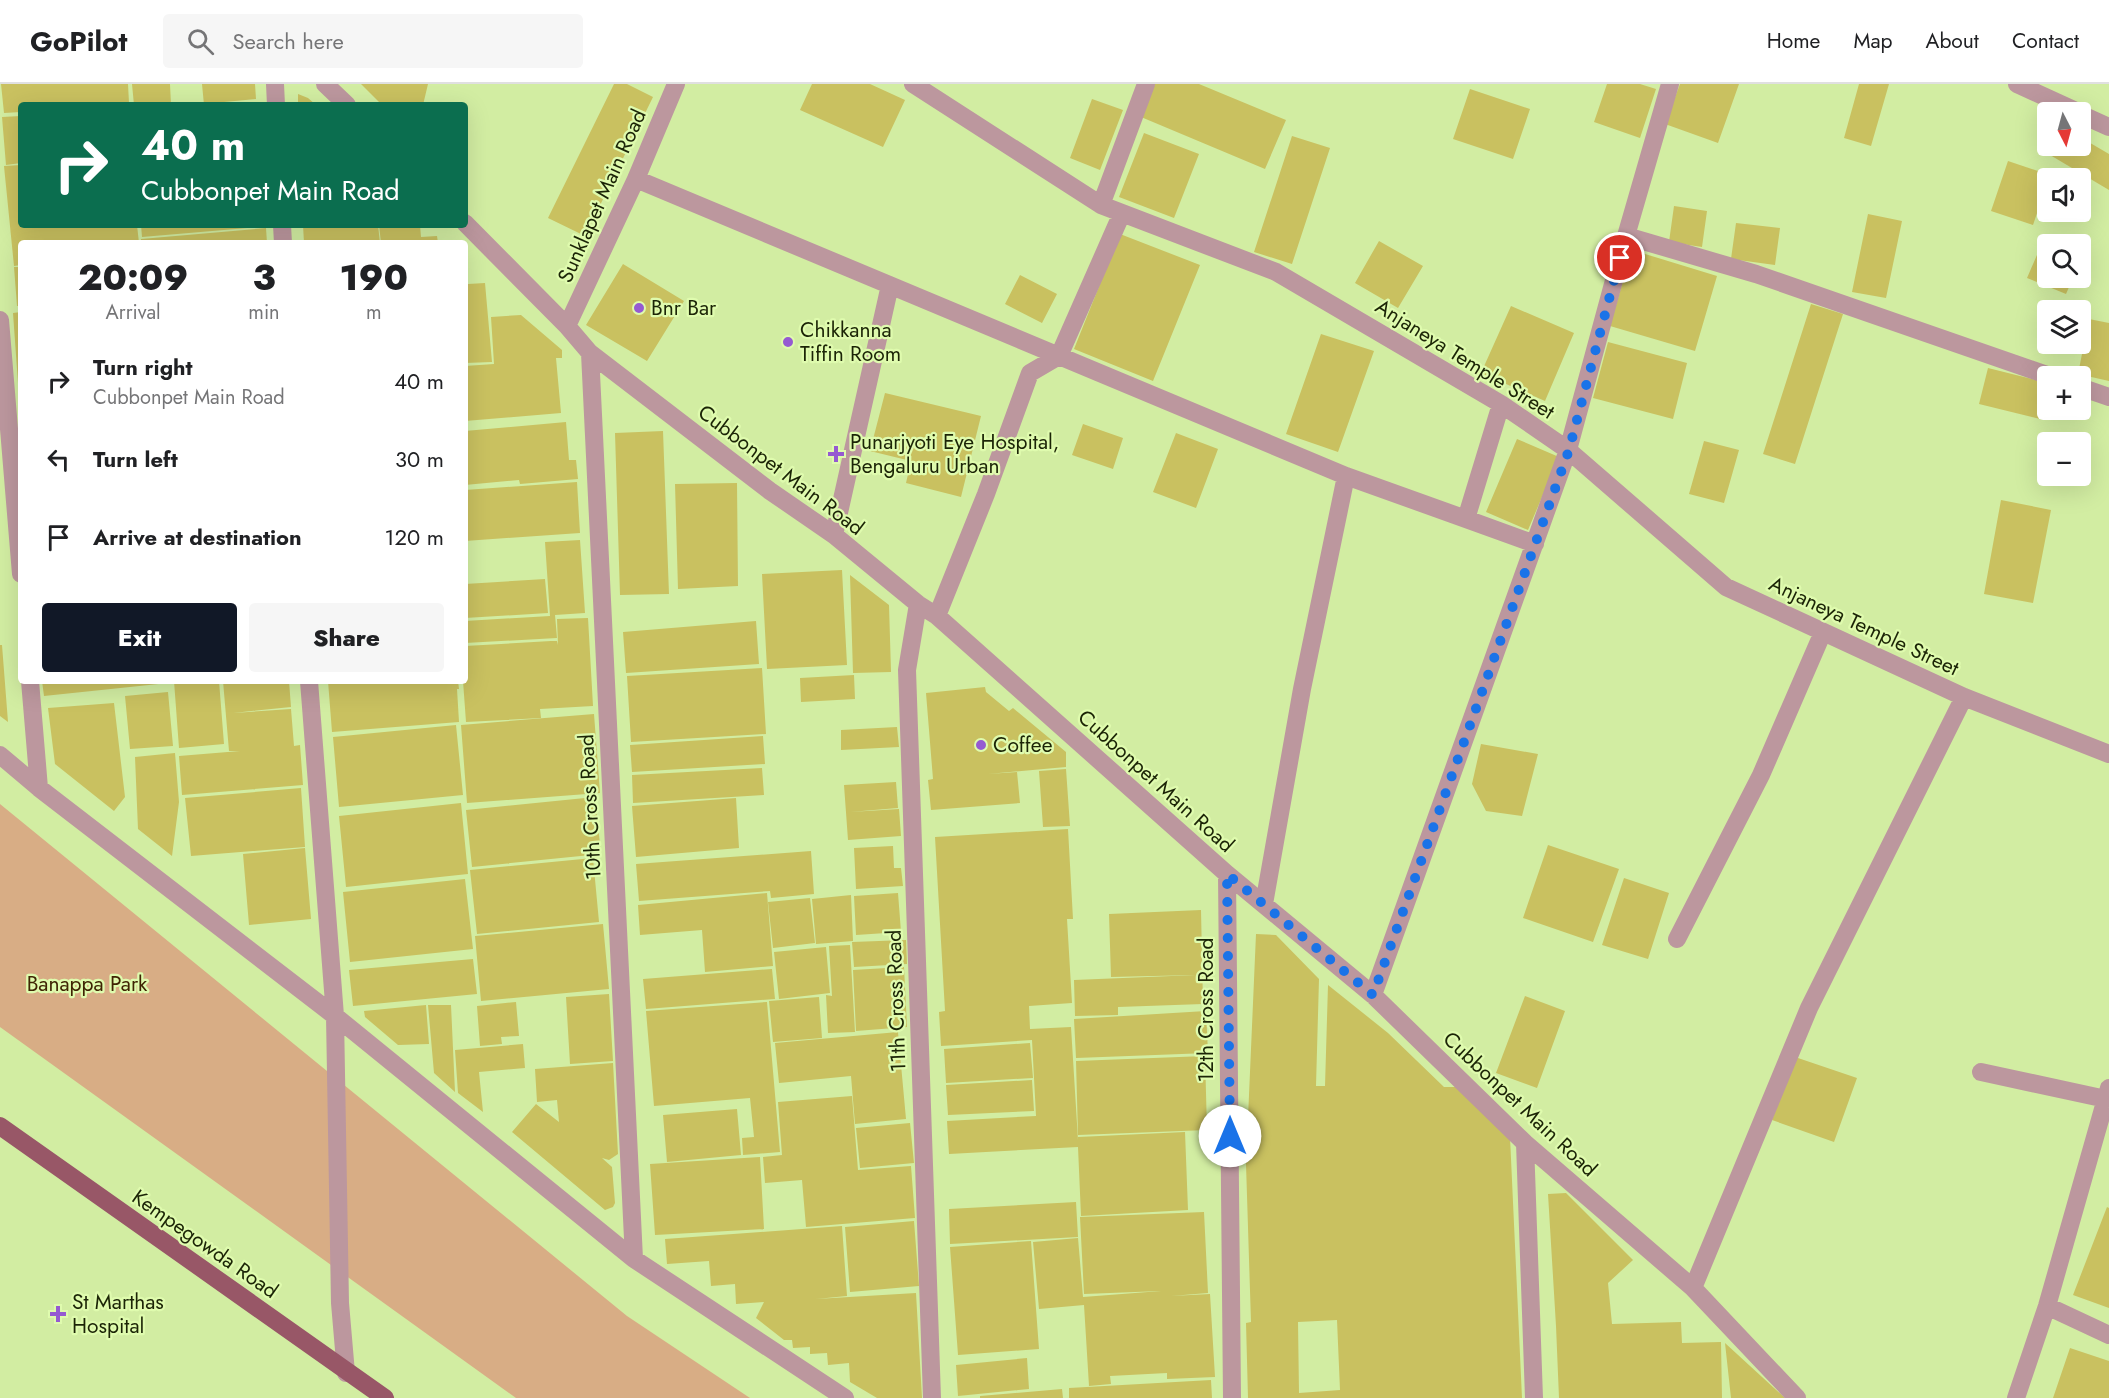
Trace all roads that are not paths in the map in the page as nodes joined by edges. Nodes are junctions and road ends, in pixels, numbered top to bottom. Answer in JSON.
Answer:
{"nodes":[{"id":1,"x":275,"y":84,"type":"edge"},
{"id":2,"x":676,"y":84,"type":"edge"},
{"id":3,"x":913,"y":84,"type":"edge"},
{"id":4,"x":1146,"y":84,"type":"edge"},
{"id":5,"x":1670,"y":84,"type":"edge"},
{"id":6,"x":2017,"y":84,"type":"edge"},
{"id":7,"x":276,"y":102,"type":"edge"},
{"id":8,"x":2055,"y":102,"type":"edge"},
{"id":9,"x":2091,"y":119,"type":"edge"},
{"id":10,"x":2109,"y":127,"type":"edge"},
{"id":11,"x":636,"y":179,"type":"junction"},
{"id":12,"x":1101,"y":205,"type":"junction"},
{"id":13,"x":1122,"y":213,"type":"junction"},
{"id":14,"x":468,"y":226,"type":"edge"},
{"id":15,"x":1626,"y":236,"type":"junction"},
{"id":16,"x":890,"y":285,"type":"junction"},
{"id":17,"x":0,"y":320,"type":"edge"},
{"id":18,"x":567,"y":326,"type":"junction"},
{"id":19,"x":590,"y":354,"type":"junction"},
{"id":20,"x":1059,"y":356,"type":"junction"},
{"id":21,"x":2037,"y":371,"type":"edge"},
{"id":22,"x":2091,"y":391,"type":"edge"},
{"id":23,"x":2109,"y":397,"type":"edge"},
{"id":24,"x":1501,"y":405,"type":"junction"},
{"id":25,"x":1569,"y":450,"type":"junction"},
{"id":26,"x":1346,"y":476,"type":"junction"},
{"id":27,"x":1466,"y":519,"type":"junction"},
{"id":28,"x":834,"y":535,"type":"junction"},
{"id":29,"x":18,"y":538,"type":"edge"},
{"id":30,"x":1535,"y":544,"type":"junction"},
{"id":31,"x":918,"y":604,"type":"junction"},
{"id":32,"x":937,"y":616,"type":"junction"},
{"id":33,"x":1823,"y":632,"type":"junction"},
{"id":34,"x":30,"y":684,"type":"edge"},
{"id":35,"x":309,"y":684,"type":"edge"},
{"id":36,"x":1964,"y":697,"type":"junction"},
{"id":37,"x":2109,"y":754,"type":"edge"},
{"id":38,"x":0,"y":755,"type":"edge"},
{"id":39,"x":39,"y":788,"type":"junction"},
{"id":40,"x":1227,"y":874,"type":"junction"},
{"id":41,"x":1264,"y":904,"type":"junction"},
{"id":42,"x":1677,"y":939,"type":"dead end"},
{"id":43,"x":1373,"y":995,"type":"junction"},
{"id":44,"x":335,"y":1016,"type":"junction"},
{"id":45,"x":1981,"y":1072,"type":"dead end"},
{"id":46,"x":2108,"y":1094,"type":"edge"},
{"id":47,"x":0,"y":1126,"type":"edge"},
{"id":48,"x":1525,"y":1143,"type":"junction"},
{"id":49,"x":634,"y":1259,"type":"junction"},
{"id":50,"x":1693,"y":1288,"type":"junction"},
{"id":51,"x":2047,"y":1306,"type":"junction"},
{"id":52,"x":2109,"y":1335,"type":"edge"},
{"id":53,"x":346,"y":1372,"type":"junction"},
{"id":54,"x":385,"y":1398,"type":"edge"},
{"id":55,"x":845,"y":1398,"type":"edge"},
{"id":56,"x":932,"y":1398,"type":"edge"},
{"id":57,"x":1232,"y":1398,"type":"edge"},
{"id":58,"x":1534,"y":1398,"type":"edge"},
{"id":59,"x":1797,"y":1398,"type":"edge"},
{"id":60,"x":2016,"y":1398,"type":"edge"}],
"edges":[{"from":1,"to":7,"type":"street"},
{"from":2,"to":11,"type":"street","name":"Sunklapet Main Road"},
{"from":3,"to":12,"type":"street","name":"Anjaneya Temple Street"},
{"from":4,"to":12,"type":"street"},
{"from":5,"to":15,"type":"street"},
{"from":6,"to":8,"type":"street"},
{"from":9,"to":10,"type":"street"},
{"from":11,"to":16,"type":"street"},
{"from":11,"to":18,"type":"street","name":"Sunklapet Main Road"},
{"from":12,"to":13,"type":"street","name":"Anjaneya Temple Street"},
{"from":13,"to":20,"type":"street"},
{"from":13,"to":24,"type":"street","name":"Anjaneya Temple Street"},
{"from":14,"to":18,"type":"street","name":"Cubbonpet Main Road"},
{"from":15,"to":21,"type":"street"},
{"from":15,"to":25,"type":"street"},
{"from":16,"to":20,"type":"street"},
{"from":16,"to":28,"type":"street"},
{"from":17,"to":29,"type":"street"},
{"from":18,"to":19,"type":"street","name":"Cubbonpet Main Road"},
{"from":19,"to":28,"type":"street","name":"Cubbonpet Main Road"},
{"from":19,"to":49,"type":"street","name":"10th Cross Road"},
{"from":20,"to":26,"type":"street"},
{"from":20,"to":32,"type":"street"},
{"from":22,"to":23,"type":"street"},
{"from":24,"to":25,"type":"street","name":"Anjaneya Temple Street"},
{"from":24,"to":27,"type":"street"},
{"from":25,"to":30,"type":"street"},
{"from":25,"to":33,"type":"street","name":"Anjaneya Temple Street"},
{"from":26,"to":27,"type":"street"},
{"from":26,"to":41,"type":"street"},
{"from":27,"to":30,"type":"street"},
{"from":28,"to":31,"type":"street","name":"Cubbonpet Main Road"},
{"from":30,"to":43,"type":"street"},
{"from":31,"to":32,"type":"street","name":"Cubbonpet Main Road"},
{"from":31,"to":56,"type":"street","name":"11th Cross Road"},
{"from":32,"to":40,"type":"street","name":"Cubbonpet Main Road"},
{"from":33,"to":36,"type":"street","name":"Anjaneya Temple Street"},
{"from":33,"to":42,"type":"street"},
{"from":34,"to":39,"type":"street"},
{"from":35,"to":44,"type":"street"},
{"from":36,"to":37,"type":"street","name":"Anjaneya Temple Street"},
{"from":36,"to":50,"type":"street"},
{"from":38,"to":39,"type":"street"},
{"from":39,"to":44,"type":"street"},
{"from":40,"to":41,"type":"street","name":"Cubbonpet Main Road"},
{"from":40,"to":57,"type":"street","name":"12th Cross Road"},
{"from":41,"to":43,"type":"street","name":"Cubbonpet Main Road"},
{"from":43,"to":48,"type":"street","name":"Cubbonpet Main Road"},
{"from":44,"to":49,"type":"street"},
{"from":44,"to":53,"type":"street"},
{"from":45,"to":46,"type":"street"},
{"from":46,"to":51,"type":"street"},
{"from":47,"to":53,"type":"main road","name":"Kempegowda Road"},
{"from":48,"to":50,"type":"street","name":"Cubbonpet Main Road"},
{"from":48,"to":58,"type":"street"},
{"from":49,"to":55,"type":"street"},
{"from":50,"to":59,"type":"street","name":"Cubbonpet Main Road"},
{"from":51,"to":52,"type":"street"},
{"from":51,"to":60,"type":"street"},
{"from":53,"to":54,"type":"main road","name":"Kempegowda Road"}]}
